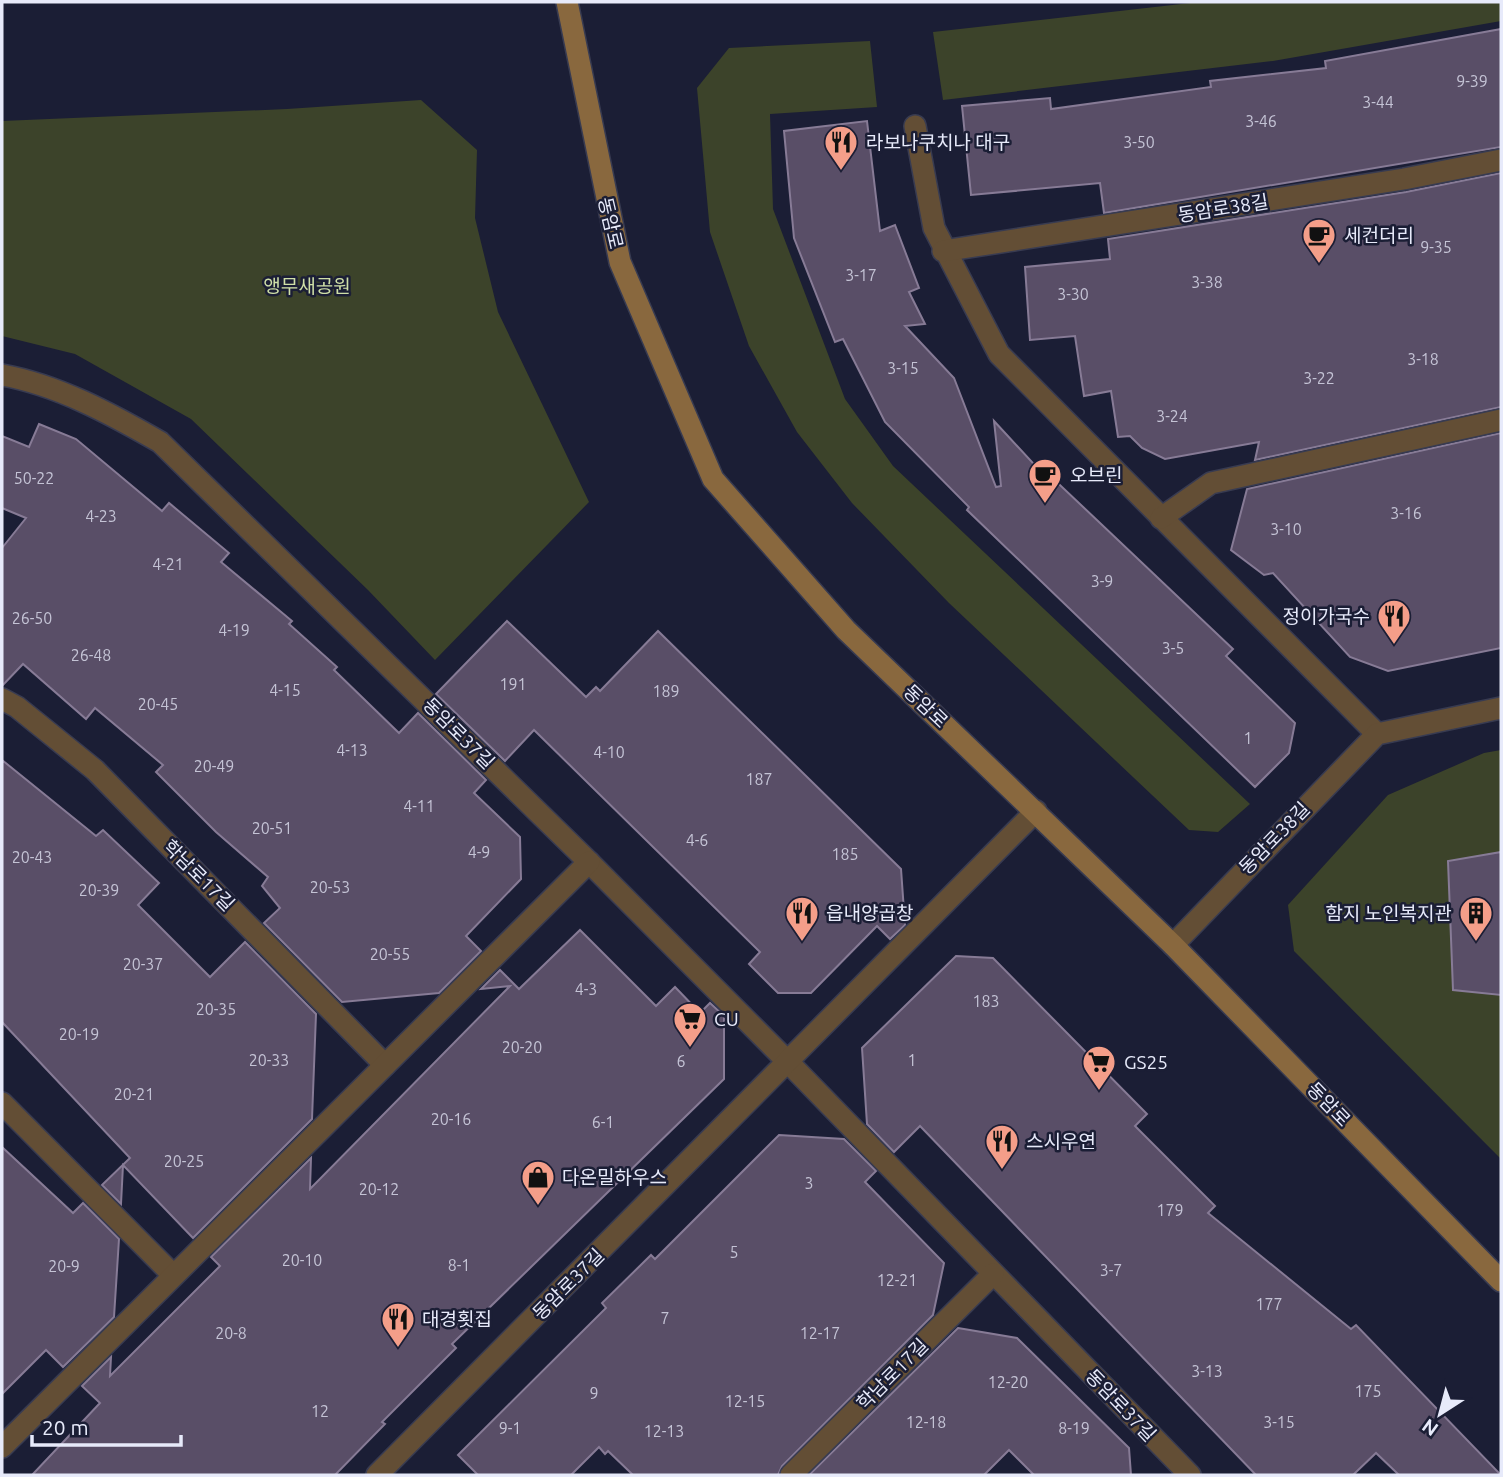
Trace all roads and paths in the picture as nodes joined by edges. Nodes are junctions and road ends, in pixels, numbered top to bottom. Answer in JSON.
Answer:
{"nodes":[{"id":1,"x":567,"y":2,"type":"edge"},
{"id":2,"x":915,"y":126,"type":"dead end"},
{"id":3,"x":1501,"y":160,"type":"edge"},
{"id":4,"x":943,"y":251,"type":"junction"},
{"id":5,"x":2,"y":375,"type":"edge"},
{"id":6,"x":1501,"y":420,"type":"edge"},
{"id":7,"x":1161,"y":517,"type":"junction"},
{"id":8,"x":2,"y":699,"type":"edge"},
{"id":9,"x":1501,"y":708,"type":"edge"},
{"id":10,"x":1377,"y":734,"type":"junction"},
{"id":11,"x":1036,"y":811,"type":"junction"},
{"id":12,"x":589,"y":862,"type":"junction"},
{"id":13,"x":1173,"y":945,"type":"junction"},
{"id":14,"x":789,"y":1063,"type":"junction"},
{"id":15,"x":385,"y":1065,"type":"junction"},
{"id":16,"x":2,"y":1103,"type":"edge"},
{"id":17,"x":993,"y":1274,"type":"junction"},
{"id":18,"x":173,"y":1275,"type":"junction"},
{"id":19,"x":1501,"y":1281,"type":"edge"},
{"id":20,"x":2,"y":1447,"type":"edge"},
{"id":21,"x":377,"y":1475,"type":"edge"},
{"id":22,"x":791,"y":1475,"type":"edge"},
{"id":23,"x":1189,"y":1475,"type":"edge"}],
"edges":[{"from":1,"to":11,"type":"main road","name":"동암로"},
{"from":2,"to":4,"type":"street"},
{"from":3,"to":4,"type":"street","name":"동암로38길"},
{"from":4,"to":7,"type":"street"},
{"from":5,"to":12,"type":"street","name":"동암로37길"},
{"from":6,"to":7,"type":"street"},
{"from":7,"to":10,"type":"street"},
{"from":8,"to":15,"type":"street","name":"학남로17길"},
{"from":9,"to":10,"type":"street"},
{"from":10,"to":13,"type":"street","name":"동암로38길"},
{"from":11,"to":13,"type":"main road","name":"동암로"},
{"from":11,"to":14,"type":"street","name":"동암로37길"},
{"from":12,"to":14,"type":"street","name":"동암로37길"},
{"from":12,"to":15,"type":"street"},
{"from":13,"to":19,"type":"main road","name":"동암로"},
{"from":14,"to":17,"type":"street","name":"동암로37길"},
{"from":14,"to":21,"type":"street","name":"동암로37길"},
{"from":15,"to":18,"type":"street"},
{"from":16,"to":18,"type":"street"},
{"from":17,"to":22,"type":"street","name":"학남로17길"},
{"from":17,"to":23,"type":"street","name":"동암로37길"},
{"from":18,"to":20,"type":"street"}]}
